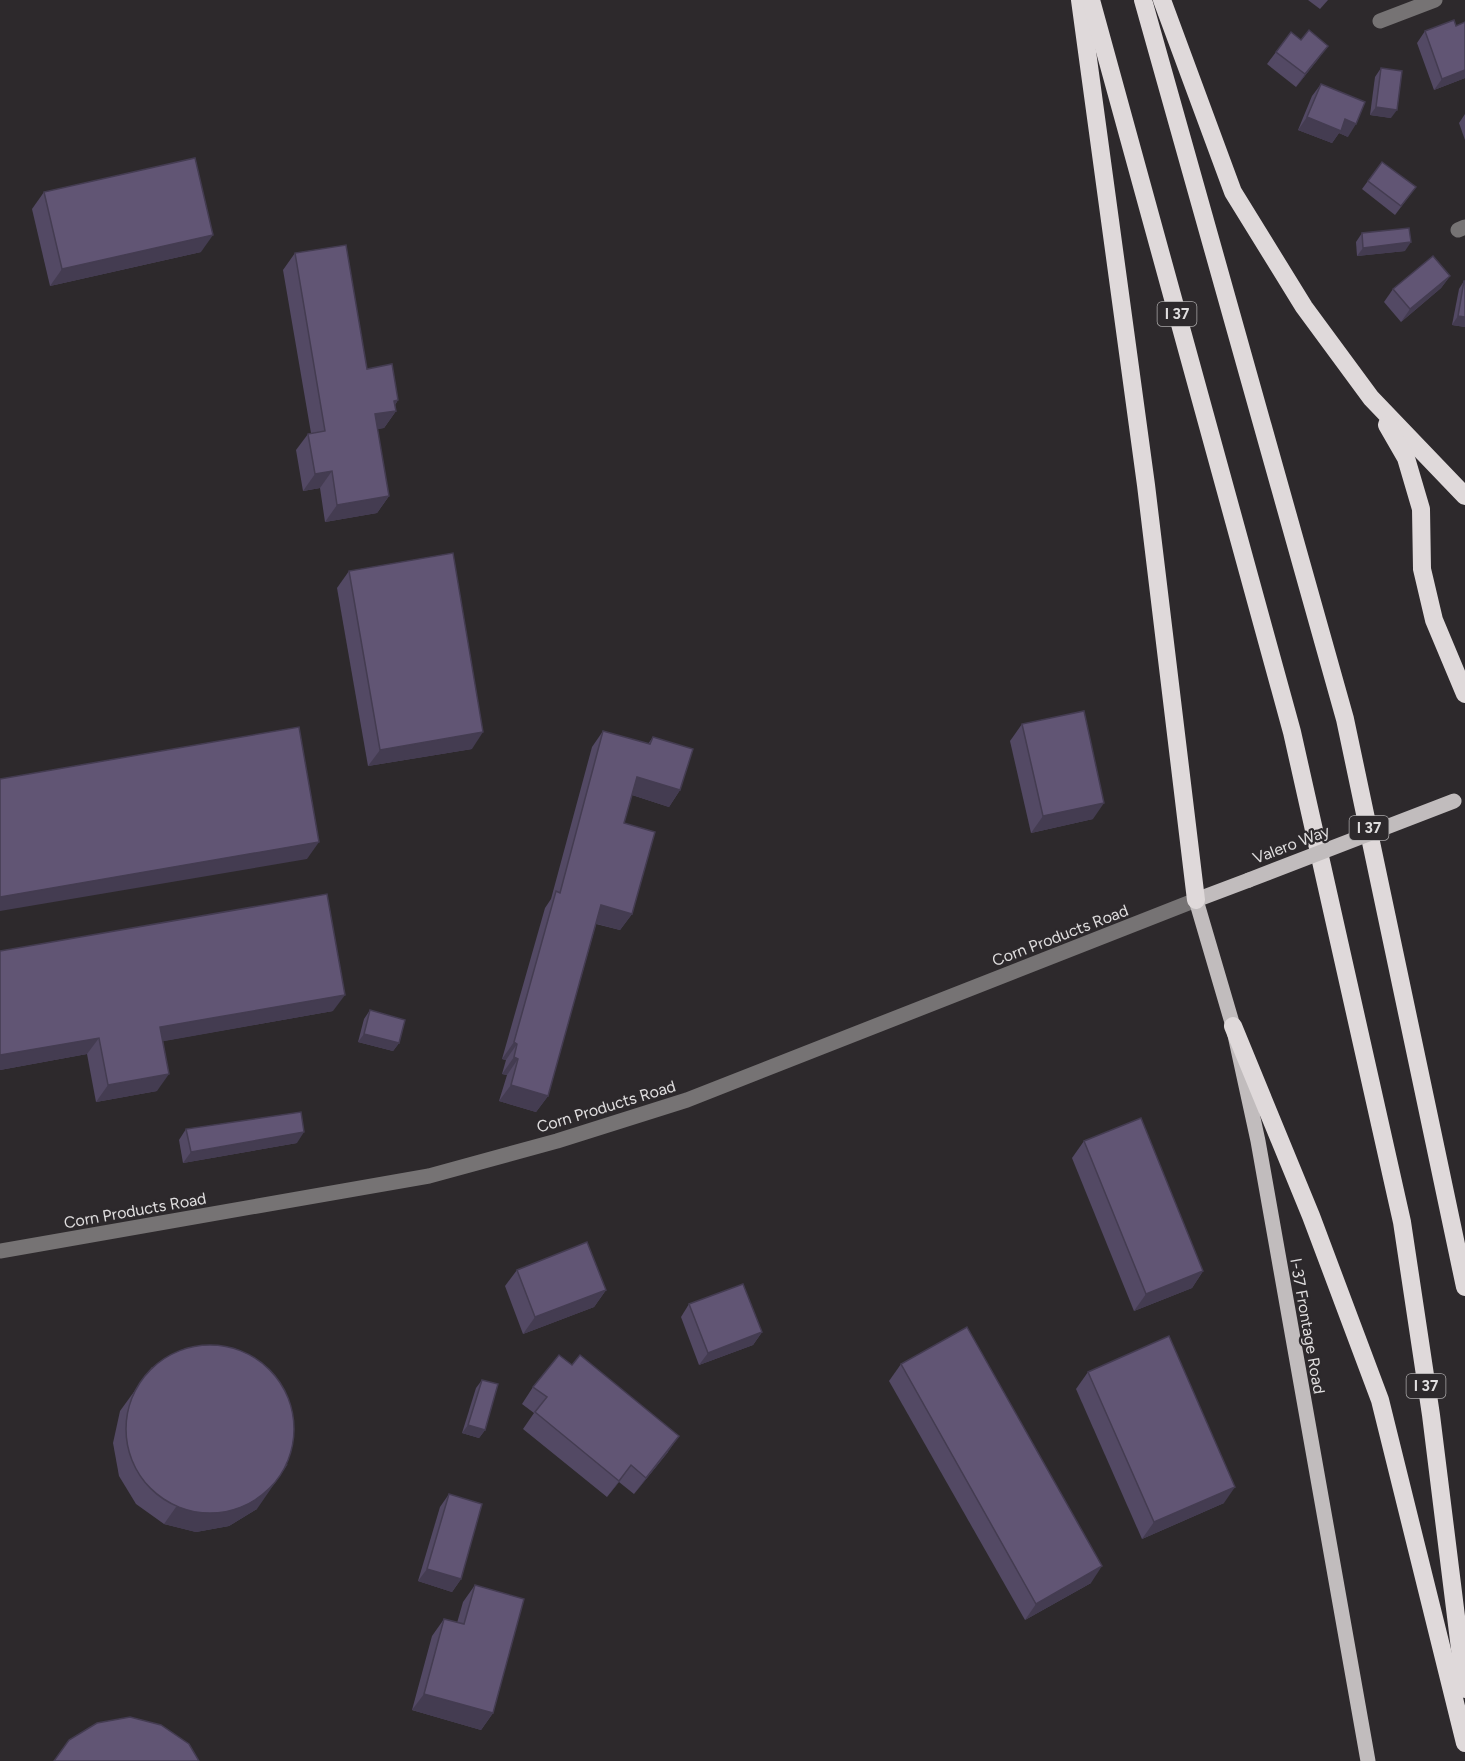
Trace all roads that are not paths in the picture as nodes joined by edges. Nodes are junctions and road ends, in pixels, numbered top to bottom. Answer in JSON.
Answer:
{"nodes":[{"id":1,"x":1080,"y":0,"type":"edge"},
{"id":2,"x":1091,"y":0,"type":"edge"},
{"id":3,"x":1143,"y":0,"type":"edge"},
{"id":4,"x":1162,"y":0,"type":"edge"},
{"id":5,"x":1435,"y":0,"type":"edge"},
{"id":6,"x":1380,"y":21,"type":"dead end"},
{"id":7,"x":1371,"y":398,"type":"junction"},
{"id":8,"x":1465,"y":496,"type":"edge"},
{"id":9,"x":1465,"y":694,"type":"edge"},
{"id":10,"x":1460,"y":799,"type":"edge"},
{"id":11,"x":1196,"y":900,"type":"junction"},
{"id":12,"x":1233,"y":1026,"type":"junction"},
{"id":13,"x":0,"y":1251,"type":"edge"},
{"id":14,"x":1465,"y":1287,"type":"edge"},
{"id":15,"x":1465,"y":1689,"type":"edge"},
{"id":16,"x":1465,"y":1743,"type":"edge"},
{"id":17,"x":1368,"y":1761,"type":"edge"}],
"edges":[{"from":1,"to":11,"type":"highway"},
{"from":2,"to":15,"type":"highway","number":"I 37"},
{"from":3,"to":14,"type":"highway","number":"I 37"},
{"from":4,"to":7,"type":"highway"},
{"from":5,"to":6,"type":"street"},
{"from":7,"to":8,"type":"highway"},
{"from":7,"to":9,"type":"highway"},
{"from":10,"to":11,"type":"main road","name":"Valero Way","bridge":true},
{"from":11,"to":12,"type":"main road","name":"I-37 Frontage Road"},
{"from":11,"to":13,"type":"street","name":"Corn Products Road"},
{"from":12,"to":16,"type":"highway"},
{"from":12,"to":17,"type":"main road","name":"I-37 Frontage Road"}]}
